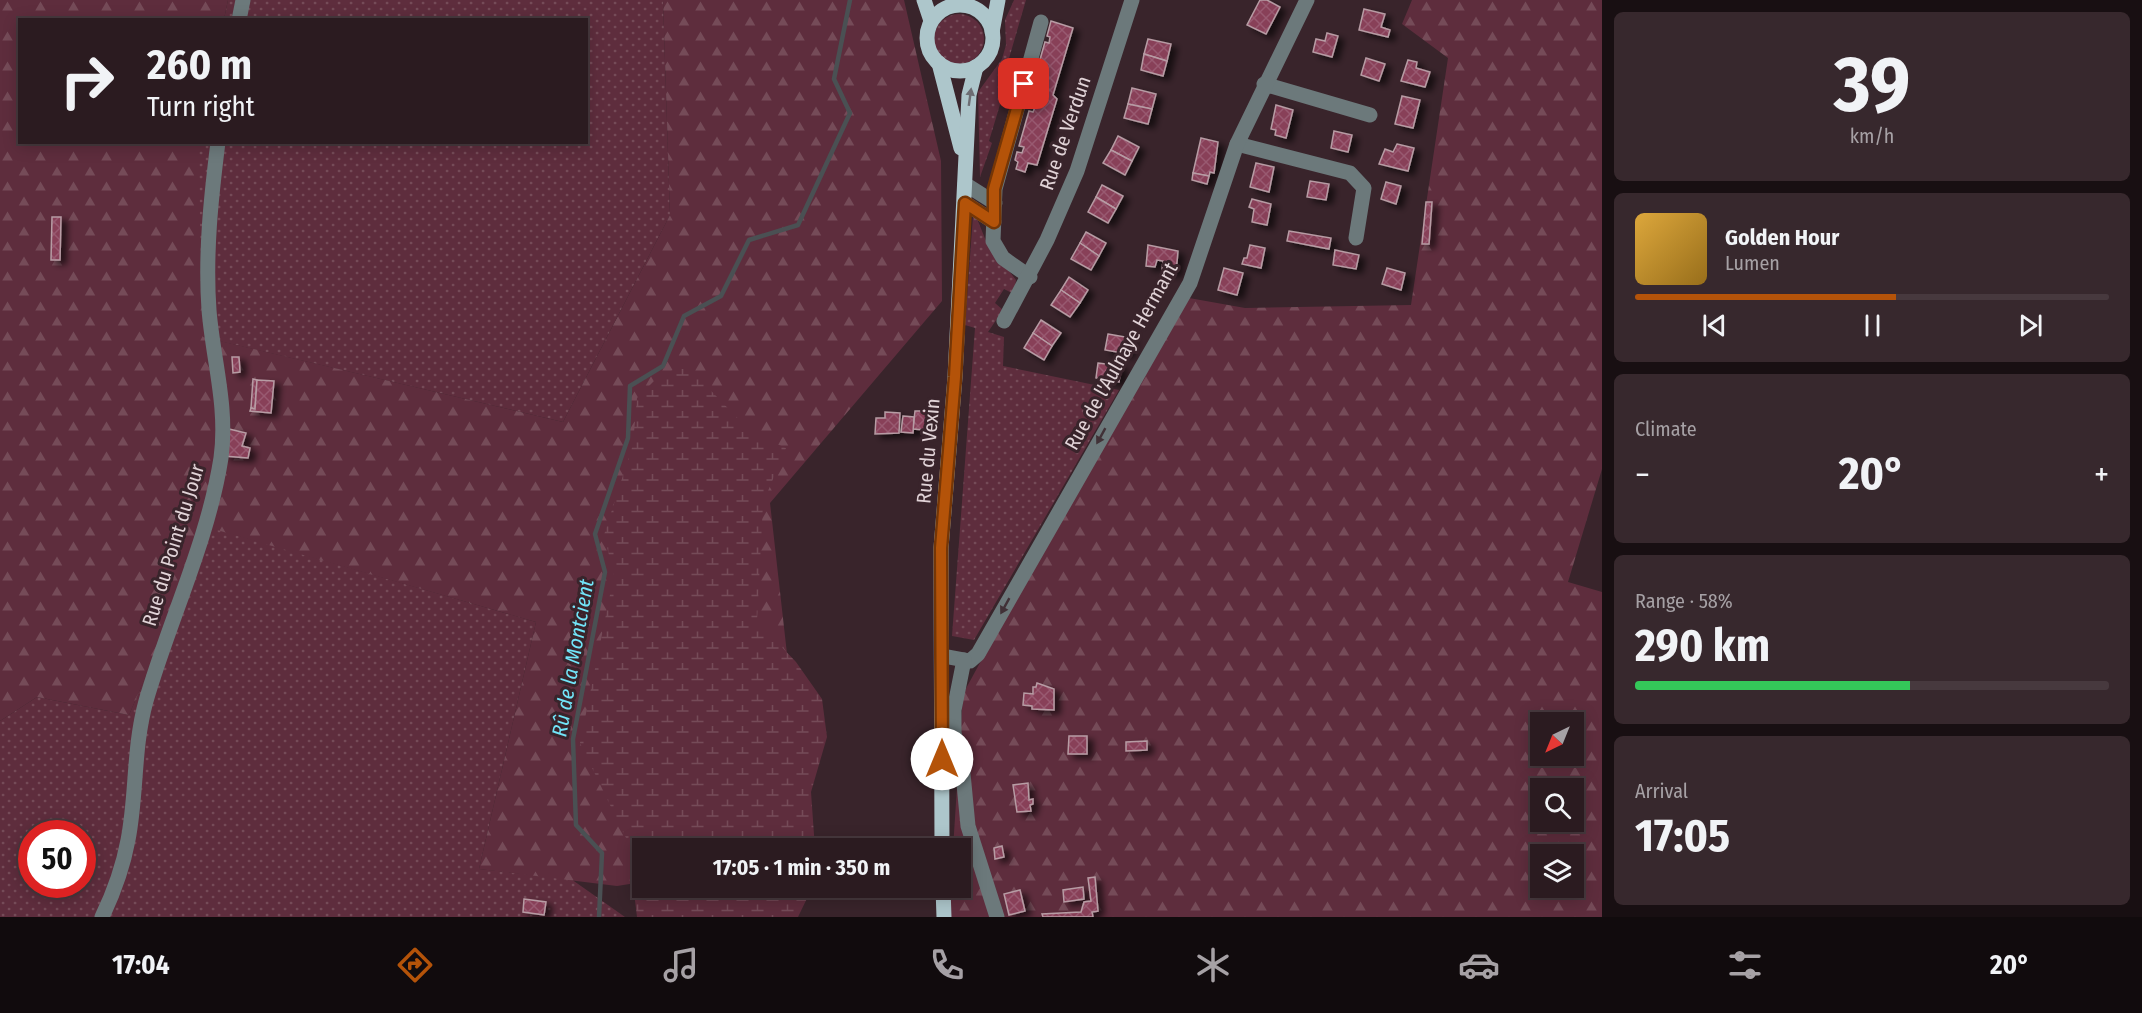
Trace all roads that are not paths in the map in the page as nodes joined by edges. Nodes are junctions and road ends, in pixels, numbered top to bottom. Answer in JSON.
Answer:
{"nodes":[{"id":1,"x":243,"y":0,"type":"edge"},
{"id":2,"x":924,"y":0,"type":"edge"},
{"id":3,"x":998,"y":0,"type":"edge"},
{"id":4,"x":1132,"y":0,"type":"edge"},
{"id":5,"x":1307,"y":0,"type":"edge"},
{"id":6,"x":949,"y":3,"type":"edge"},
{"id":7,"x":977,"y":3,"type":"edge"},
{"id":8,"x":239,"y":18,"type":"edge"},
{"id":9,"x":931,"y":21,"type":"junction"},
{"id":10,"x":1041,"y":22,"type":"dead end"},
{"id":11,"x":992,"y":32,"type":"junction"},
{"id":12,"x":939,"y":63,"type":"junction"},
{"id":13,"x":976,"y":67,"type":"junction"},
{"id":14,"x":1264,"y":84,"type":"junction"},
{"id":15,"x":1370,"y":115,"type":"dead end"},
{"id":16,"x":218,"y":144,"type":"edge"},
{"id":17,"x":1237,"y":144,"type":"junction"},
{"id":18,"x":965,"y":177,"type":"junction"},
{"id":19,"x":965,"y":203,"type":"junction"},
{"id":20,"x":995,"y":203,"type":"junction"},
{"id":21,"x":994,"y":222,"type":"junction"},
{"id":22,"x":1356,"y":238,"type":"dead end"},
{"id":23,"x":1029,"y":277,"type":"junction"},
{"id":24,"x":1004,"y":321,"type":"dead end"},
{"id":25,"x":943,"y":656,"type":"junction"},
{"id":26,"x":964,"y":660,"type":"junction"},
{"id":27,"x":949,"y":738,"type":"junction"},
{"id":28,"x":943,"y":838,"type":"edge"},
{"id":29,"x":943,"y":898,"type":"edge"},
{"id":30,"x":102,"y":917,"type":"edge"},
{"id":31,"x":944,"y":917,"type":"edge"},
{"id":32,"x":997,"y":917,"type":"edge"}],
"edges":[{"from":1,"to":8,"type":"street"},
{"from":2,"to":9,"type":"main road"},
{"from":3,"to":11,"type":"main road"},
{"from":4,"to":23,"type":"street","name":"Rue de Verdun"},
{"from":5,"to":14,"type":"street","name":"Rue de l'Aulnaye Hermant"},
{"from":6,"to":7,"type":"main road"},
{"from":6,"to":9,"type":"main road"},
{"from":7,"to":11,"type":"main road"},
{"from":9,"to":12,"type":"main road"},
{"from":10,"to":20,"type":"street"},
{"from":11,"to":13,"type":"main road"},
{"from":12,"to":13,"type":"main road"},
{"from":12,"to":18,"type":"main road"},
{"from":18,"to":13,"type":"main road","one_way":true},
{"from":14,"to":15,"type":"street"},
{"from":14,"to":17,"type":"street","name":"Rue de l'Aulnaye Hermant"},
{"from":16,"to":30,"type":"street","name":"Rue du Point du Jour"},
{"from":17,"to":22,"type":"street"},
{"from":17,"to":26,"type":"street","name":"Rue de l'Aulnaye Hermant","one_way":true},
{"from":18,"to":19,"type":"main road","name":"Rue du Vexin"},
{"from":18,"to":20,"type":"street"},
{"from":19,"to":21,"type":"street"},
{"from":19,"to":25,"type":"main road","name":"Rue du Vexin"},
{"from":20,"to":21,"type":"street"},
{"from":21,"to":23,"type":"street"},
{"from":23,"to":24,"type":"street","name":"Rue de Verdun"},
{"from":25,"to":26,"type":"street"},
{"from":25,"to":27,"type":"main road","name":"Rue du Vexin"},
{"from":26,"to":27,"type":"street"},
{"from":27,"to":28,"type":"main road","name":"Rue du Vexin"},
{"from":27,"to":32,"type":"street"},
{"from":29,"to":31,"type":"main road"}]}
